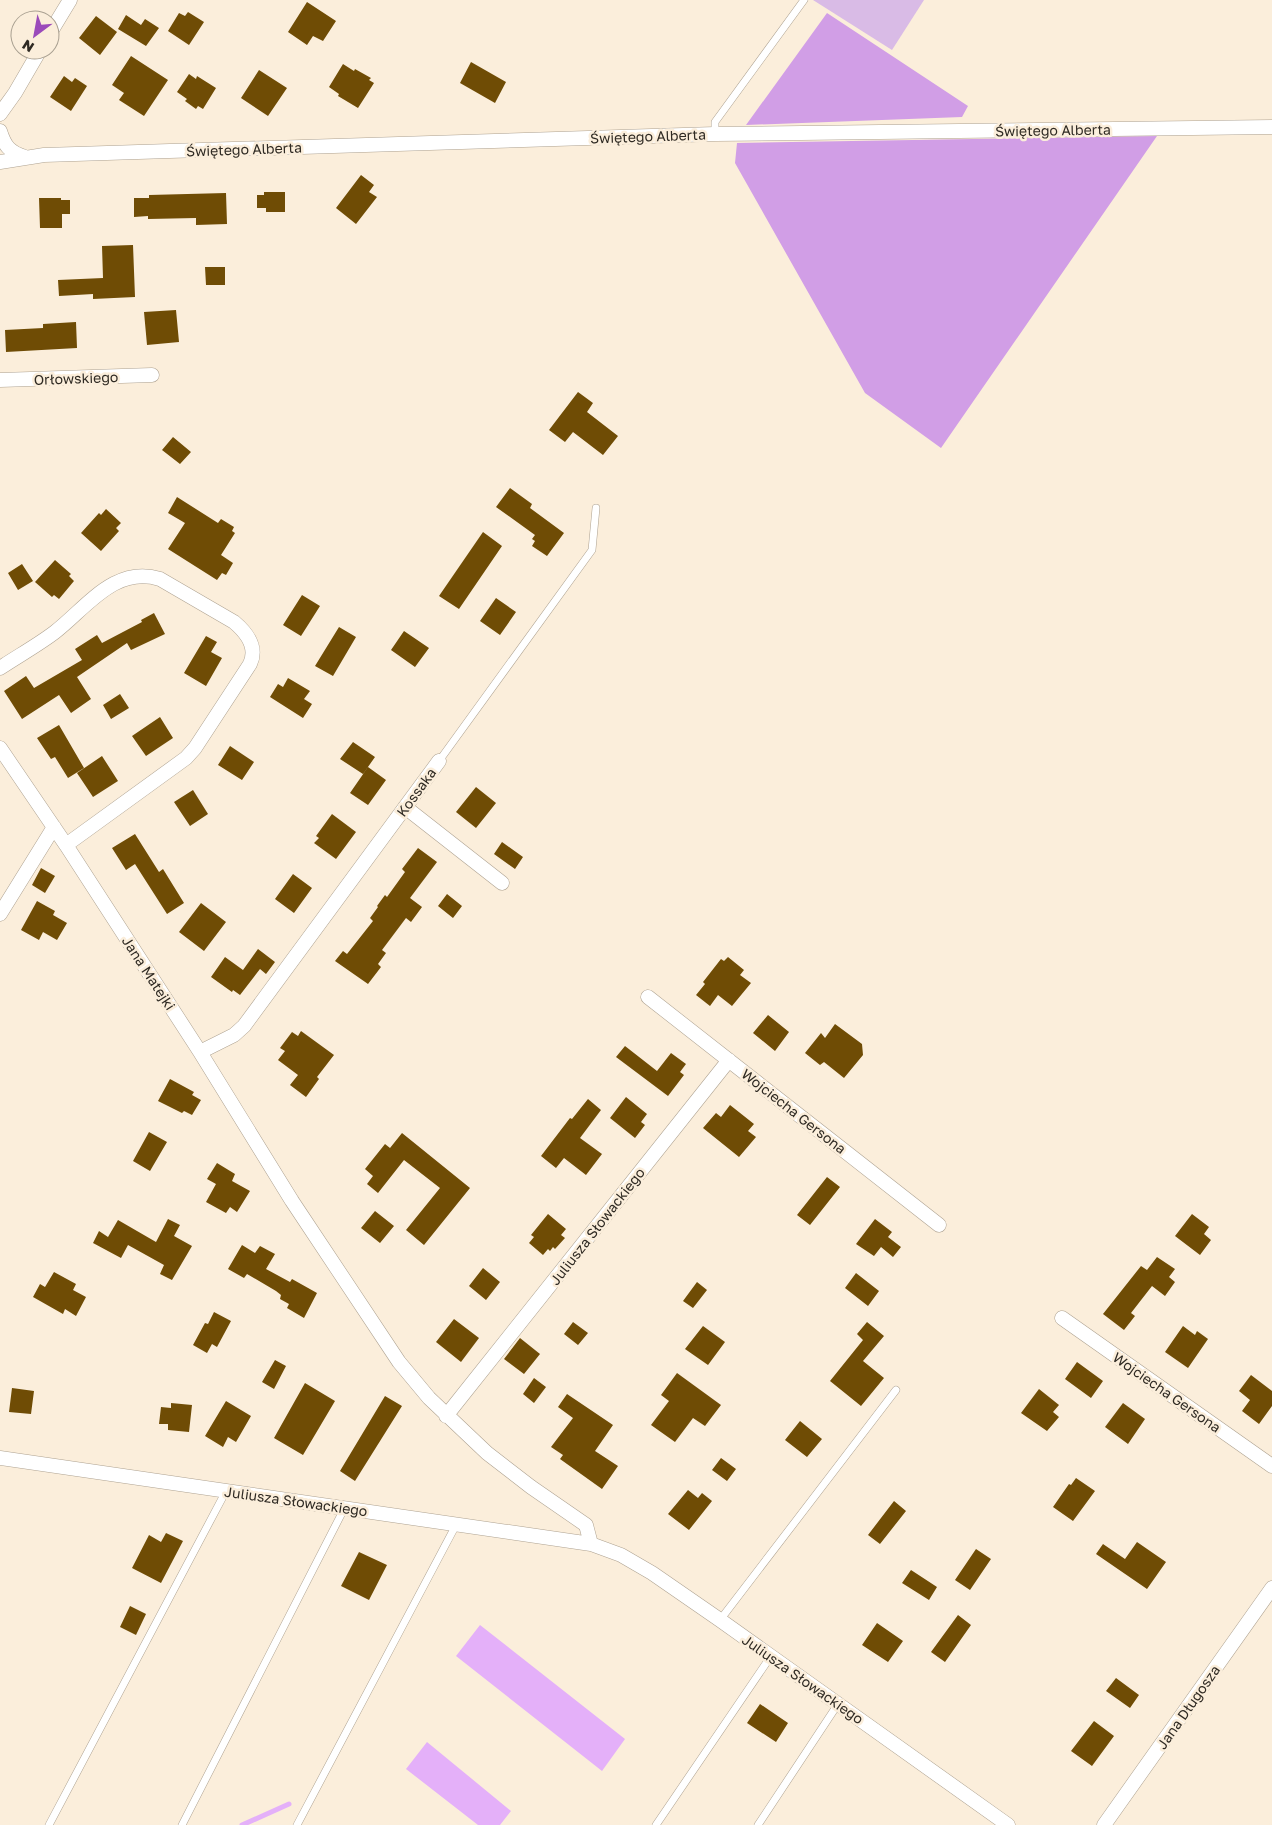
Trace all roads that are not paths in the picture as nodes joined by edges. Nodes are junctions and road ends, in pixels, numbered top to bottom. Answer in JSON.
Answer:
{"nodes":[{"id":1,"x":70,"y":0,"type":"edge"},
{"id":2,"x":804,"y":0,"type":"edge"},
{"id":3,"x":60,"y":16,"type":"edge"},
{"id":4,"x":34,"y":60,"type":"edge"},
{"id":5,"x":0,"y":114,"type":"edge"},
{"id":6,"x":1272,"y":127,"type":"edge"},
{"id":7,"x":0,"y":131,"type":"edge"},
{"id":8,"x":715,"y":134,"type":"junction"},
{"id":9,"x":25,"y":157,"type":"junction"},
{"id":10,"x":0,"y":162,"type":"edge"},
{"id":11,"x":152,"y":375,"type":"dead end"},
{"id":12,"x":0,"y":380,"type":"edge"},
{"id":13,"x":596,"y":508,"type":"dead end"},
{"id":14,"x":0,"y":668,"type":"edge"},
{"id":15,"x":0,"y":748,"type":"edge"},
{"id":16,"x":439,"y":761,"type":"joint"},
{"id":17,"x":405,"y":807,"type":"junction"},
{"id":18,"x":54,"y":827,"type":"junction"},
{"id":19,"x":66,"y":845,"type":"junction"},
{"id":20,"x":502,"y":883,"type":"dead end"},
{"id":21,"x":0,"y":914,"type":"edge"},
{"id":22,"x":648,"y":997,"type":"dead end"},
{"id":23,"x":200,"y":1052,"type":"junction"},
{"id":24,"x":729,"y":1060,"type":"junction"},
{"id":25,"x":939,"y":1225,"type":"dead end"},
{"id":26,"x":1062,"y":1318,"type":"dead end"},
{"id":27,"x":896,"y":1390,"type":"dead end"},
{"id":28,"x":446,"y":1416,"type":"junction"},
{"id":29,"x":1,"y":1461,"type":"edge"},
{"id":30,"x":1272,"y":1466,"type":"edge"},
{"id":31,"x":226,"y":1490,"type":"junction"},
{"id":32,"x":345,"y":1507,"type":"junction"},
{"id":33,"x":456,"y":1525,"type":"junction"},
{"id":34,"x":591,"y":1544,"type":"junction"},
{"id":35,"x":1272,"y":1588,"type":"edge"},
{"id":36,"x":720,"y":1620,"type":"junction"},
{"id":37,"x":771,"y":1656,"type":"junction"},
{"id":38,"x":838,"y":1704,"type":"junction"},
{"id":39,"x":50,"y":1825,"type":"edge"},
{"id":40,"x":182,"y":1825,"type":"edge"},
{"id":41,"x":297,"y":1825,"type":"edge"},
{"id":42,"x":656,"y":1825,"type":"edge"},
{"id":43,"x":758,"y":1825,"type":"edge"},
{"id":44,"x":1008,"y":1825,"type":"edge"},
{"id":45,"x":1104,"y":1825,"type":"edge"}],
"edges":[{"from":1,"to":3,"type":"street"},
{"from":2,"to":8,"type":"lane"},
{"from":4,"to":5,"type":"street"},
{"from":6,"to":8,"type":"street","name":"Świętego Alberta"},
{"from":7,"to":9,"type":"street"},
{"from":8,"to":9,"type":"street","name":"Świętego Alberta"},
{"from":9,"to":10,"type":"street","name":"Świętego Alberta"},
{"from":11,"to":12,"type":"street","name":"Orłowskiego"},
{"from":13,"to":16,"type":"lane","name":"Kossaka"},
{"from":14,"to":19,"type":"street"},
{"from":15,"to":18,"type":"street","name":"Jana Matejki"},
{"from":16,"to":17,"type":"street","name":"Kossaka"},
{"from":17,"to":20,"type":"street"},
{"from":17,"to":23,"type":"street","name":"Kossaka"},
{"from":18,"to":19,"type":"street","name":"Jana Matejki"},
{"from":18,"to":21,"type":"street"},
{"from":19,"to":23,"type":"street","name":"Jana Matejki"},
{"from":22,"to":24,"type":"street","name":"Wojciecha Gersona"},
{"from":23,"to":28,"type":"street","name":"Jana Matejki"},
{"from":24,"to":25,"type":"street","name":"Wojciecha Gersona"},
{"from":24,"to":28,"type":"street","name":"Juliusza Słowackiego"},
{"from":26,"to":30,"type":"street","name":"Wojciecha Gersona"},
{"from":27,"to":36,"type":"lane"},
{"from":28,"to":34,"type":"street"},
{"from":29,"to":31,"type":"street","name":"Juliusza Słowackiego"},
{"from":31,"to":32,"type":"street","name":"Juliusza Słowackiego"},
{"from":31,"to":39,"type":"lane"},
{"from":32,"to":33,"type":"street","name":"Juliusza Słowackiego"},
{"from":32,"to":40,"type":"lane"},
{"from":33,"to":34,"type":"street","name":"Juliusza Słowackiego"},
{"from":33,"to":41,"type":"lane"},
{"from":34,"to":36,"type":"street","name":"Juliusza Słowackiego"},
{"from":35,"to":45,"type":"street","name":"Jana Długosza"},
{"from":36,"to":37,"type":"street","name":"Juliusza Słowackiego"},
{"from":37,"to":38,"type":"street","name":"Juliusza Słowackiego"},
{"from":37,"to":42,"type":"lane"},
{"from":38,"to":43,"type":"lane"},
{"from":38,"to":44,"type":"street","name":"Juliusza Słowackiego"}]}
